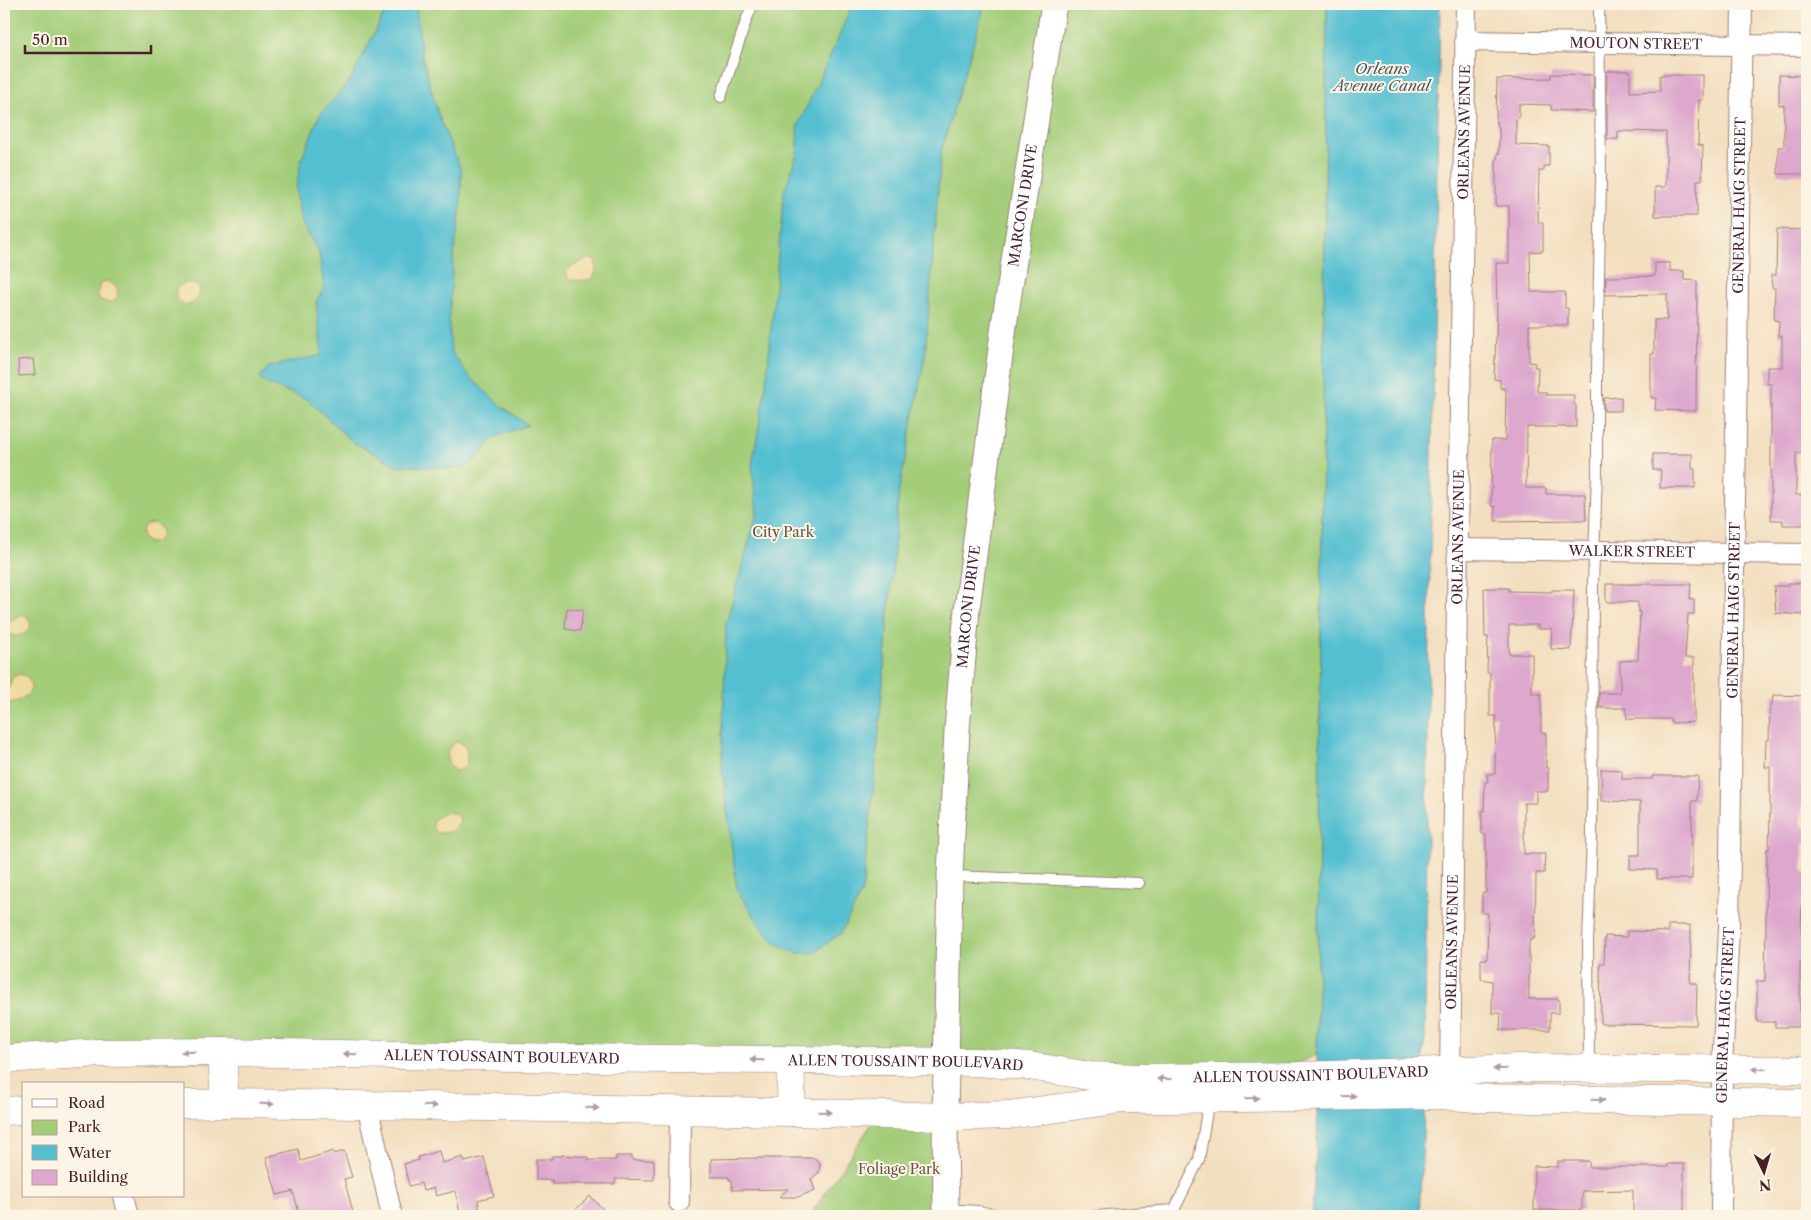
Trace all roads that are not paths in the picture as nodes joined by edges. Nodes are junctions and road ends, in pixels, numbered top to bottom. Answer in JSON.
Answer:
{"nodes":[{"id":1,"x":753,"y":4,"type":"edge"},
{"id":2,"x":1054,"y":4,"type":"edge"},
{"id":3,"x":1466,"y":4,"type":"edge"},
{"id":4,"x":1599,"y":4,"type":"edge"},
{"id":5,"x":1742,"y":4,"type":"edge"},
{"id":6,"x":1465,"y":41,"type":"junction"},
{"id":7,"x":1598,"y":43,"type":"junction"},
{"id":8,"x":1741,"y":45,"type":"junction"},
{"id":9,"x":1807,"y":46,"type":"edge"},
{"id":10,"x":721,"y":97,"type":"dead end"},
{"id":11,"x":1457,"y":549,"type":"junction"},
{"id":12,"x":1594,"y":551,"type":"junction"},
{"id":13,"x":1733,"y":553,"type":"junction"},
{"id":14,"x":1807,"y":554,"type":"edge"},
{"id":15,"x":950,"y":876,"type":"junction"},
{"id":16,"x":1139,"y":883,"type":"dead end"},
{"id":17,"x":222,"y":1052,"type":"junction"},
{"id":18,"x":4,"y":1059,"type":"edge"},
{"id":19,"x":790,"y":1061,"type":"junction"},
{"id":20,"x":945,"y":1062,"type":"junction"},
{"id":21,"x":1549,"y":1068,"type":"junction"},
{"id":22,"x":1589,"y":1068,"type":"junction"},
{"id":23,"x":1722,"y":1068,"type":"junction"},
{"id":24,"x":1807,"y":1070,"type":"edge"},
{"id":25,"x":1443,"y":1079,"type":"junction"},
{"id":26,"x":1300,"y":1086,"type":"junction"},
{"id":27,"x":1209,"y":1098,"type":"junction"},
{"id":28,"x":1549,"y":1099,"type":"junction"},
{"id":29,"x":1721,"y":1102,"type":"junction"},
{"id":30,"x":225,"y":1103,"type":"junction"},
{"id":31,"x":1807,"y":1103,"type":"edge"},
{"id":32,"x":185,"y":1104,"type":"edge"},
{"id":33,"x":367,"y":1105,"type":"junction"},
{"id":34,"x":22,"y":1110,"type":"edge"},
{"id":35,"x":680,"y":1110,"type":"junction"},
{"id":36,"x":4,"y":1111,"type":"edge"},
{"id":37,"x":792,"y":1112,"type":"junction"},
{"id":38,"x":945,"y":1117,"type":"junction"},
{"id":39,"x":124,"y":1198,"type":"edge"},
{"id":40,"x":679,"y":1202,"type":"dead end"},
{"id":41,"x":946,"y":1212,"type":"edge"},
{"id":42,"x":129,"y":1216,"type":"edge"},
{"id":43,"x":392,"y":1216,"type":"edge"},
{"id":44,"x":1002,"y":1216,"type":"edge"},
{"id":45,"x":1095,"y":1216,"type":"edge"},
{"id":46,"x":1721,"y":1216,"type":"edge"}],
"edges":[{"from":1,"to":10,"type":"lane"},
{"from":2,"to":15,"type":"street","name":"MARCONI DRIVE"},
{"from":3,"to":6,"type":"street","name":"ORLEANS AVENUE"},
{"from":4,"to":7,"type":"lane"},
{"from":5,"to":8,"type":"street","name":"GENERAL HAIG STREET"},
{"from":6,"to":7,"type":"street","name":"MOUTON STREET"},
{"from":6,"to":11,"type":"street","name":"ORLEANS AVENUE"},
{"from":7,"to":8,"type":"street","name":"MOUTON STREET"},
{"from":7,"to":12,"type":"lane"},
{"from":8,"to":9,"type":"street","name":"MOUTON STREET"},
{"from":8,"to":13,"type":"street","name":"GENERAL HAIG STREET"},
{"from":11,"to":12,"type":"street","name":"WALKER STREET"},
{"from":11,"to":25,"type":"street","name":"ORLEANS AVENUE"},
{"from":12,"to":13,"type":"street","name":"WALKER STREET"},
{"from":12,"to":22,"type":"lane"},
{"from":13,"to":14,"type":"street","name":"WALKER STREET"},
{"from":13,"to":23,"type":"street","name":"GENERAL HAIG STREET"},
{"from":15,"to":16,"type":"lane"},
{"from":15,"to":20,"type":"street","name":"MARCONI DRIVE"},
{"from":17,"to":18,"type":"main road","name":"ALLEN TOUSSAINT BOULEVARD","one_way":true},
{"from":19,"to":17,"type":"main road","name":"ALLEN TOUSSAINT BOULEVARD","one_way":true},
{"from":17,"to":30,"type":"main road"},
{"from":19,"to":20,"type":"main road","name":"ALLEN TOUSSAINT BOULEVARD"},
{"from":19,"to":37,"type":"main road"},
{"from":26,"to":20,"type":"main road","name":"ALLEN TOUSSAINT BOULEVARD","one_way":true},
{"from":20,"to":38,"type":"street","name":"MARCONI DRIVE"},
{"from":21,"to":22,"type":"main road","name":"ALLEN TOUSSAINT BOULEVARD"},
{"from":21,"to":25,"type":"main road","name":"ALLEN TOUSSAINT BOULEVARD","one_way":true},
{"from":21,"to":28,"type":"main road"},
{"from":22,"to":23,"type":"main road","name":"ALLEN TOUSSAINT BOULEVARD"},
{"from":24,"to":23,"type":"main road","name":"ALLEN TOUSSAINT BOULEVARD","one_way":true},
{"from":23,"to":29,"type":"street","name":"GENERAL HAIG STREET"},
{"from":25,"to":26,"type":"main road","name":"ALLEN TOUSSAINT BOULEVARD"},
{"from":25,"to":28,"type":"main road","name":"ALLEN TOUSSAINT BOULEVARD"},
{"from":27,"to":26,"type":"main road","name":"ALLEN TOUSSAINT BOULEVARD","one_way":true},
{"from":27,"to":38,"type":"main road","name":"ALLEN TOUSSAINT BOULEVARD"},
{"from":27,"to":45,"type":"lane"},
{"from":28,"to":29,"type":"main road","name":"ALLEN TOUSSAINT BOULEVARD","one_way":true},
{"from":29,"to":31,"type":"main road","name":"ALLEN TOUSSAINT BOULEVARD"},
{"from":29,"to":46,"type":"street","name":"GENERAL HAIG STREET"},
{"from":30,"to":32,"type":"main road","name":"ALLEN TOUSSAINT BOULEVARD"},
{"from":30,"to":33,"type":"main road","name":"ALLEN TOUSSAINT BOULEVARD","one_way":true},
{"from":33,"to":35,"type":"main road","name":"ALLEN TOUSSAINT BOULEVARD","one_way":true},
{"from":33,"to":43,"type":"street"},
{"from":34,"to":36,"type":"main road"},
{"from":35,"to":37,"type":"main road","name":"ALLEN TOUSSAINT BOULEVARD"},
{"from":35,"to":40,"type":"street"},
{"from":37,"to":38,"type":"main road","name":"ALLEN TOUSSAINT BOULEVARD","one_way":true},
{"from":38,"to":41,"type":"street","name":"MARCONI DRIVE"},
{"from":39,"to":42,"type":"street"},
{"from":41,"to":44,"type":"lane"}]}
